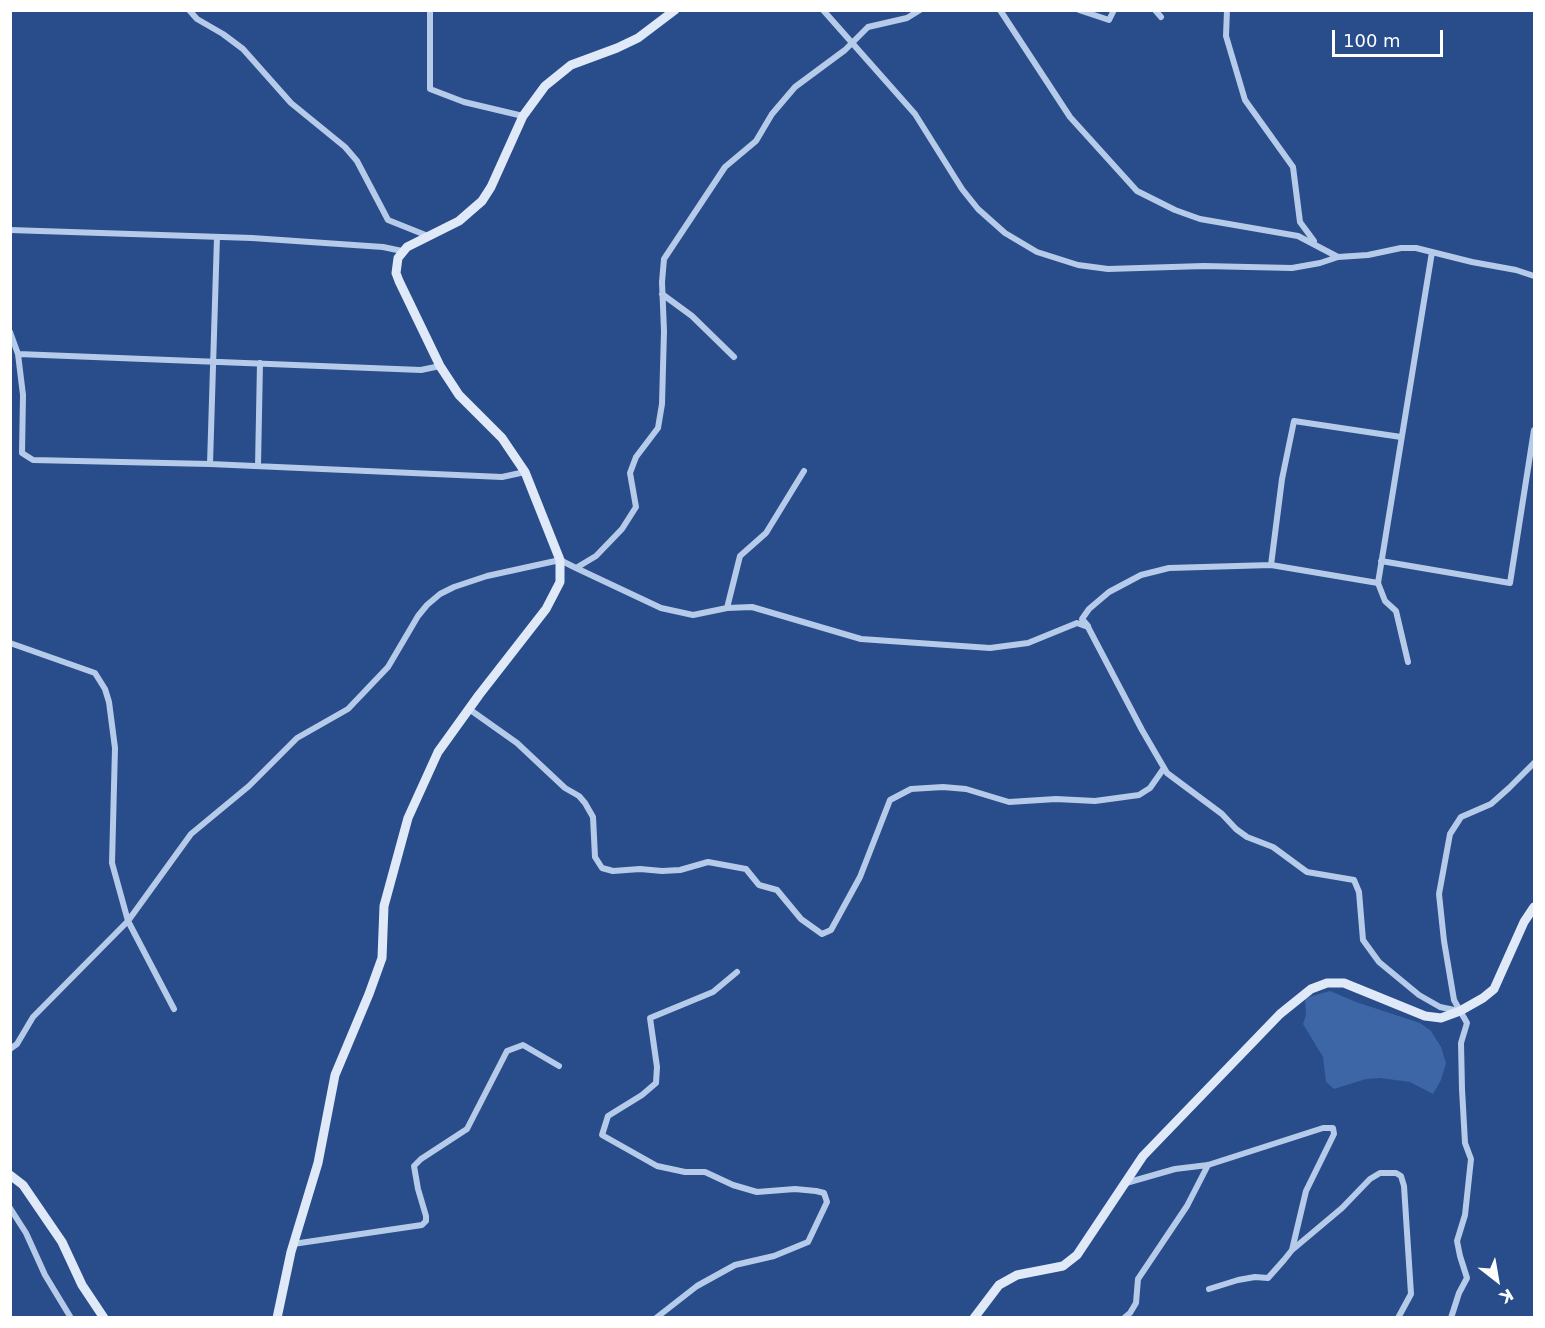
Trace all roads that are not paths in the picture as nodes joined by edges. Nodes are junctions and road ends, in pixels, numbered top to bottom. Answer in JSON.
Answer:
{"nodes":[{"id":1,"x":189,"y":10,"type":"edge"},
{"id":2,"x":430,"y":10,"type":"edge"},
{"id":3,"x":675,"y":10,"type":"edge"},
{"id":4,"x":823,"y":10,"type":"edge"},
{"id":5,"x":920,"y":10,"type":"edge"},
{"id":6,"x":1000,"y":10,"type":"edge"},
{"id":7,"x":1079,"y":10,"type":"edge"},
{"id":8,"x":1114,"y":10,"type":"edge"},
{"id":9,"x":1155,"y":10,"type":"edge"},
{"id":10,"x":1227,"y":10,"type":"edge"},
{"id":11,"x":1161,"y":17,"type":"dead end"},
{"id":12,"x":852,"y":42,"type":"junction"},
{"id":13,"x":523,"y":116,"type":"junction"},
{"id":14,"x":10,"y":230,"type":"edge"},
{"id":15,"x":428,"y":236,"type":"junction"},
{"id":16,"x":217,"y":237,"type":"junction"},
{"id":17,"x":1317,"y":244,"type":"junction"},
{"id":18,"x":402,"y":251,"type":"junction"},
{"id":19,"x":1432,"y":252,"type":"junction"},
{"id":20,"x":1338,"y":257,"type":"junction"},
{"id":21,"x":1534,"y":276,"type":"edge"},
{"id":22,"x":662,"y":294,"type":"junction"},
{"id":23,"x":10,"y":332,"type":"edge"},
{"id":24,"x":18,"y":354,"type":"junction"},
{"id":25,"x":734,"y":357,"type":"dead end"},
{"id":26,"x":213,"y":361,"type":"junction"},
{"id":27,"x":260,"y":363,"type":"junction"},
{"id":28,"x":440,"y":366,"type":"junction"},
{"id":29,"x":1534,"y":430,"type":"edge"},
{"id":30,"x":1401,"y":437,"type":"junction"},
{"id":31,"x":210,"y":464,"type":"junction"},
{"id":32,"x":258,"y":466,"type":"junction"},
{"id":33,"x":804,"y":471,"type":"dead end"},
{"id":34,"x":525,"y":472,"type":"junction"},
{"id":35,"x":560,"y":560,"type":"junction"},
{"id":36,"x":1381,"y":561,"type":"junction"},
{"id":37,"x":1271,"y":565,"type":"junction"},
{"id":38,"x":576,"y":568,"type":"junction"},
{"id":39,"x":1377,"y":584,"type":"junction"},
{"id":40,"x":727,"y":608,"type":"junction"},
{"id":41,"x":1088,"y":627,"type":"junction"},
{"id":42,"x":10,"y":643,"type":"edge"},
{"id":43,"x":1408,"y":662,"type":"dead end"},
{"id":44,"x":469,"y":709,"type":"junction"},
{"id":45,"x":1534,"y":763,"type":"edge"},
{"id":46,"x":1164,"y":768,"type":"junction"},
{"id":47,"x":1534,"y":908,"type":"edge"},
{"id":48,"x":128,"y":921,"type":"junction"},
{"id":49,"x":737,"y":972,"type":"dead end"},
{"id":50,"x":174,"y":1009,"type":"dead end"},
{"id":51,"x":1460,"y":1011,"type":"junction"},
{"id":52,"x":10,"y":1049,"type":"edge"},
{"id":53,"x":559,"y":1066,"type":"dead end"},
{"id":54,"x":1208,"y":1165,"type":"junction"},
{"id":55,"x":10,"y":1175,"type":"edge"},
{"id":56,"x":1122,"y":1185,"type":"junction"},
{"id":57,"x":10,"y":1208,"type":"edge"},
{"id":58,"x":293,"y":1244,"type":"junction"},
{"id":59,"x":1292,"y":1250,"type":"junction"},
{"id":60,"x":1209,"y":1289,"type":"dead end"},
{"id":61,"x":71,"y":1317,"type":"edge"},
{"id":62,"x":104,"y":1317,"type":"edge"},
{"id":63,"x":277,"y":1317,"type":"edge"},
{"id":64,"x":656,"y":1317,"type":"edge"},
{"id":65,"x":974,"y":1317,"type":"edge"},
{"id":66,"x":1124,"y":1317,"type":"edge"},
{"id":67,"x":1399,"y":1317,"type":"edge"},
{"id":68,"x":1450,"y":1317,"type":"edge"}],
"edges":[{"from":1,"to":15,"type":"street"},
{"from":2,"to":13,"type":"street"},
{"from":3,"to":13,"type":"street"},
{"from":4,"to":12,"type":"street"},
{"from":5,"to":12,"type":"street"},
{"from":6,"to":17,"type":"street"},
{"from":7,"to":8,"type":"street"},
{"from":9,"to":11,"type":"street"},
{"from":10,"to":17,"type":"street"},
{"from":12,"to":20,"type":"street"},
{"from":12,"to":22,"type":"street"},
{"from":13,"to":15,"type":"street"},
{"from":14,"to":16,"type":"street"},
{"from":15,"to":18,"type":"street"},
{"from":16,"to":18,"type":"street"},
{"from":16,"to":26,"type":"street"},
{"from":17,"to":20,"type":"street"},
{"from":18,"to":28,"type":"street"},
{"from":19,"to":20,"type":"street"},
{"from":19,"to":21,"type":"street"},
{"from":19,"to":30,"type":"street"},
{"from":22,"to":25,"type":"street"},
{"from":22,"to":38,"type":"street"},
{"from":23,"to":24,"type":"street"},
{"from":24,"to":26,"type":"street"},
{"from":24,"to":31,"type":"street"},
{"from":26,"to":27,"type":"street"},
{"from":26,"to":31,"type":"street"},
{"from":27,"to":28,"type":"street"},
{"from":27,"to":32,"type":"street"},
{"from":28,"to":34,"type":"street"},
{"from":29,"to":36,"type":"street"},
{"from":30,"to":36,"type":"street"},
{"from":30,"to":37,"type":"street"},
{"from":31,"to":32,"type":"street"},
{"from":32,"to":34,"type":"street"},
{"from":33,"to":40,"type":"street"},
{"from":34,"to":35,"type":"street"},
{"from":35,"to":38,"type":"street"},
{"from":35,"to":44,"type":"street"},
{"from":35,"to":48,"type":"street"},
{"from":36,"to":39,"type":"street"},
{"from":37,"to":39,"type":"street"},
{"from":37,"to":41,"type":"street"},
{"from":38,"to":40,"type":"street"},
{"from":39,"to":43,"type":"street"},
{"from":40,"to":41,"type":"street"},
{"from":41,"to":46,"type":"street"},
{"from":42,"to":48,"type":"street"},
{"from":44,"to":46,"type":"street"},
{"from":44,"to":58,"type":"street"},
{"from":45,"to":51,"type":"street"},
{"from":46,"to":51,"type":"street"},
{"from":47,"to":51,"type":"street"},
{"from":48,"to":50,"type":"street"},
{"from":48,"to":52,"type":"street"},
{"from":49,"to":64,"type":"street"},
{"from":51,"to":56,"type":"street"},
{"from":51,"to":68,"type":"street"},
{"from":53,"to":58,"type":"street"},
{"from":54,"to":56,"type":"street"},
{"from":54,"to":59,"type":"street"},
{"from":54,"to":66,"type":"street"},
{"from":55,"to":62,"type":"street"},
{"from":56,"to":65,"type":"street"},
{"from":57,"to":61,"type":"street"},
{"from":58,"to":63,"type":"street"},
{"from":59,"to":60,"type":"street"},
{"from":59,"to":67,"type":"street"}]}
